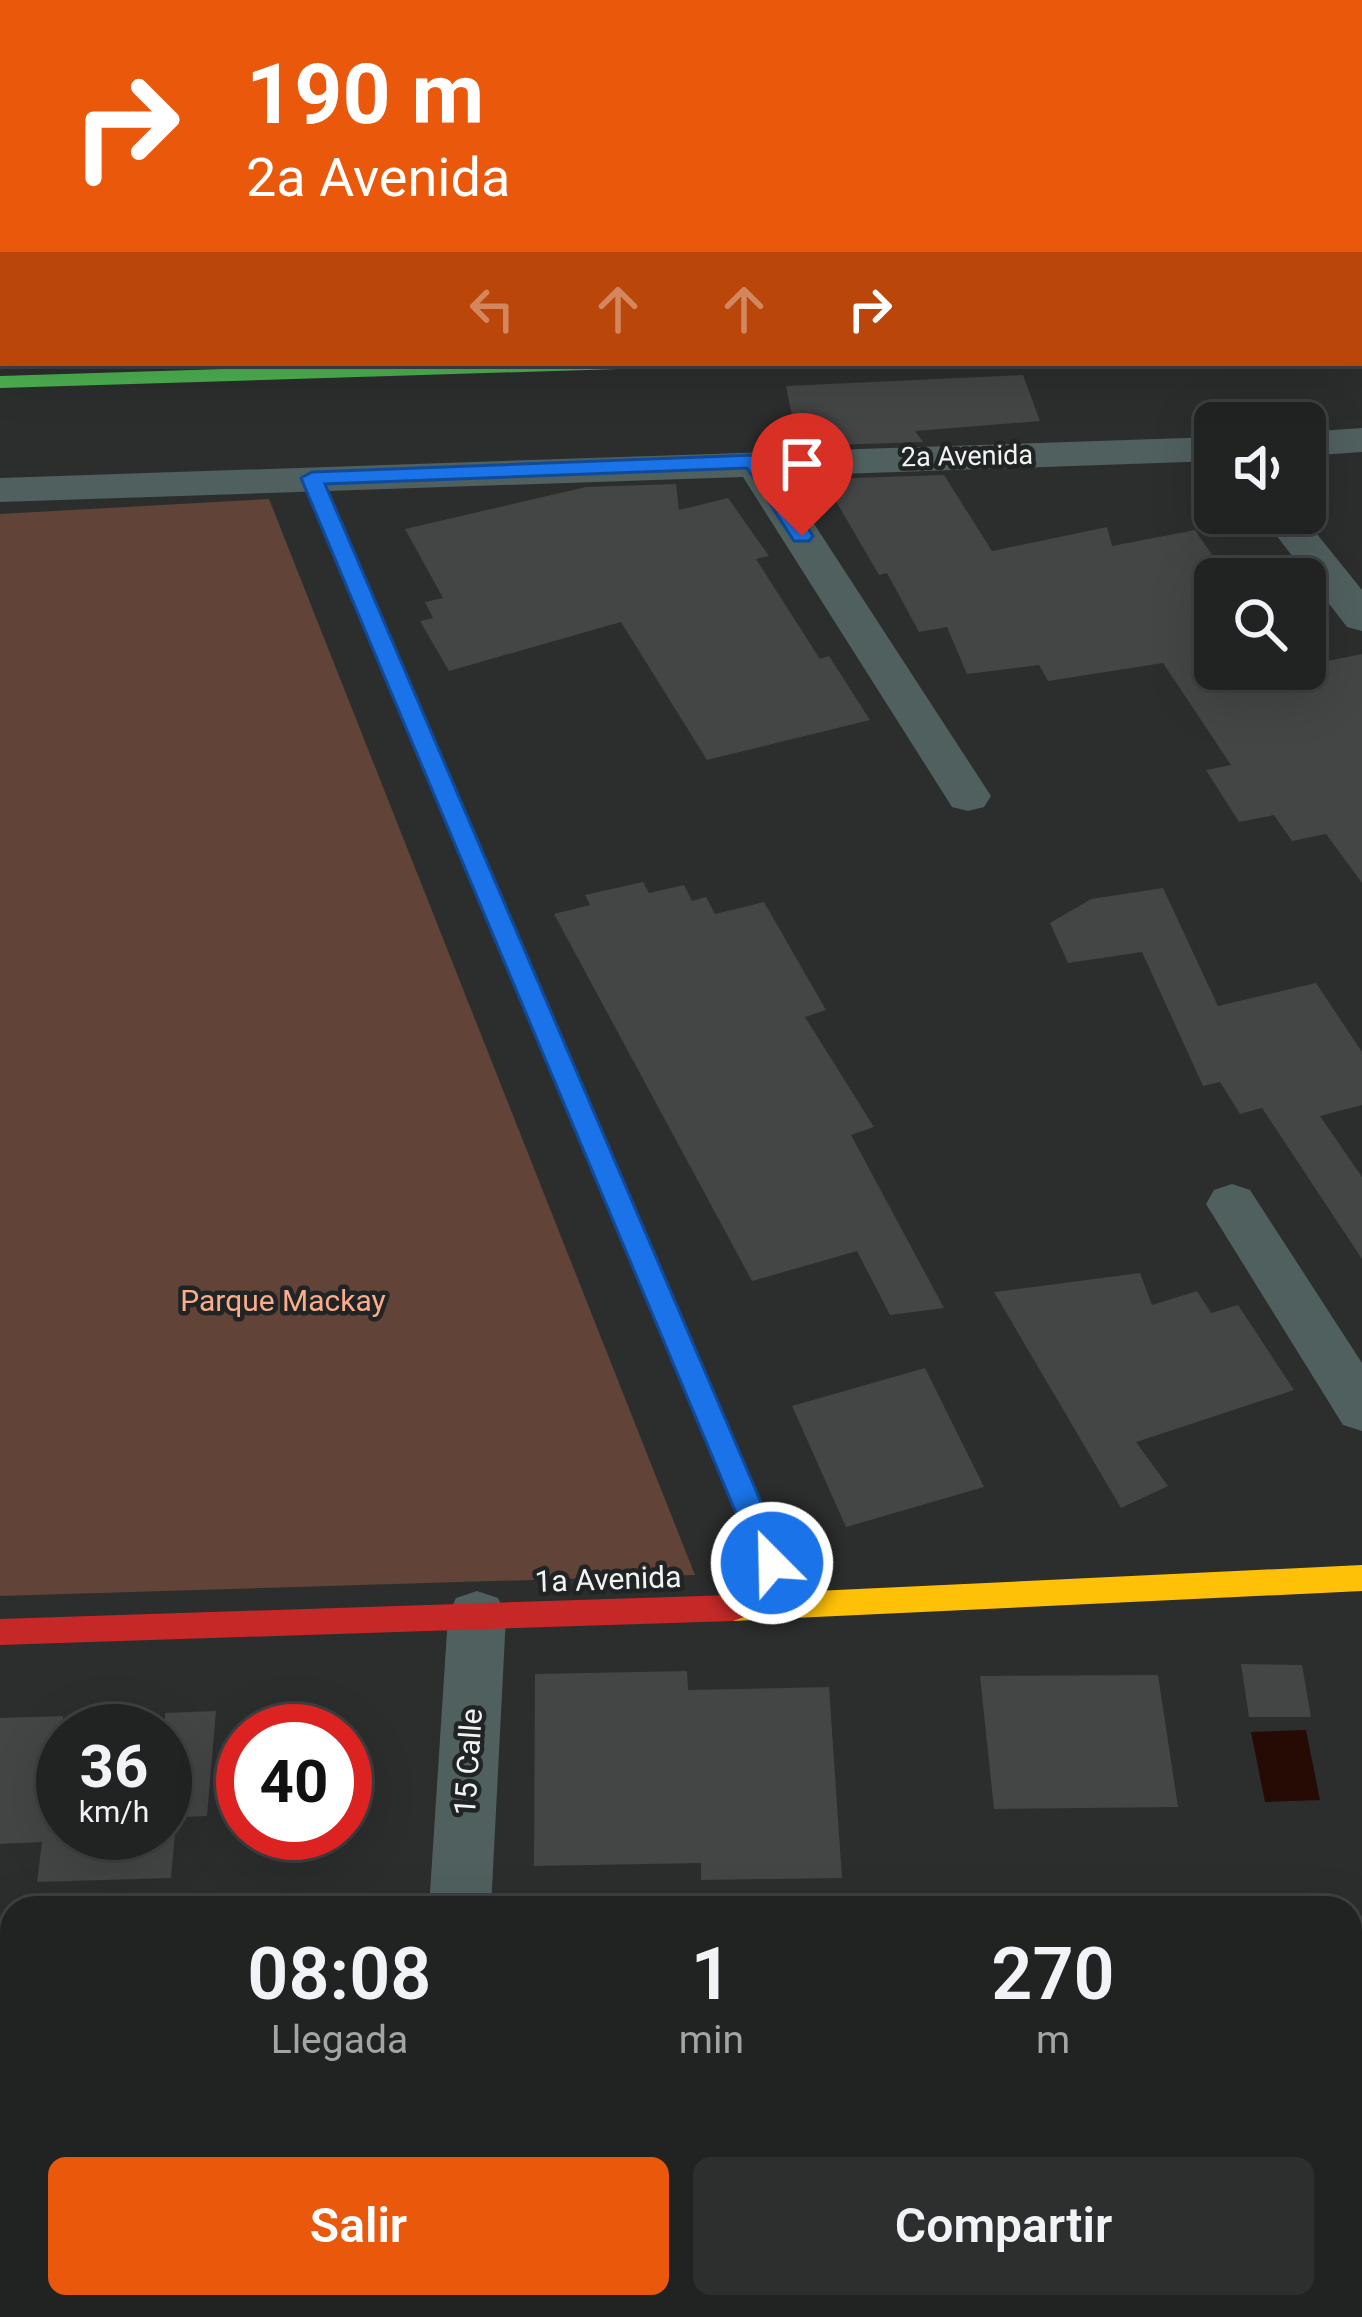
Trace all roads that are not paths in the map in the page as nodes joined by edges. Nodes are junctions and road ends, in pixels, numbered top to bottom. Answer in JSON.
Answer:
{"nodes":[{"id":1,"x":520,"y":366,"type":"edge"},
{"id":2,"x":0,"y":382,"type":"edge"},
{"id":3,"x":1362,"y":440,"type":"edge"},
{"id":4,"x":1326,"y":443,"type":"edge"},
{"id":5,"x":1194,"y":450,"type":"edge"},
{"id":6,"x":754,"y":462,"type":"junction"},
{"id":7,"x":312,"y":478,"type":"junction"},
{"id":8,"x":0,"y":490,"type":"edge"},
{"id":9,"x":1296,"y":534,"type":"edge"},
{"id":10,"x":1362,"y":618,"type":"edge"},
{"id":11,"x":968,"y":796,"type":"dead end"},
{"id":12,"x":1232,"y":1204,"type":"dead end"},
{"id":13,"x":1362,"y":1409,"type":"edge"},
{"id":14,"x":1362,"y":1578,"type":"edge"},
{"id":15,"x":790,"y":1606,"type":"junction"},
{"id":16,"x":477,"y":1616,"type":"junction"},
{"id":17,"x":0,"y":1632,"type":"edge"},
{"id":18,"x":461,"y":1896,"type":"edge"}],
"edges":[{"from":1,"to":2,"type":"street"},
{"from":3,"to":4,"type":"street"},
{"from":5,"to":6,"type":"street","name":"2a Avenida"},
{"from":6,"to":7,"type":"street","name":"2a Avenida"},
{"from":6,"to":11,"type":"street"},
{"from":7,"to":8,"type":"street","name":"2a Avenida"},
{"from":7,"to":15,"type":"street"},
{"from":9,"to":10,"type":"street"},
{"from":12,"to":13,"type":"street"},
{"from":14,"to":15,"type":"street","name":"1a Avenida"},
{"from":15,"to":16,"type":"street","name":"1a Avenida"},
{"from":16,"to":17,"type":"street","name":"1a Avenida"},
{"from":16,"to":18,"type":"street","name":"15 Calle"}]}
